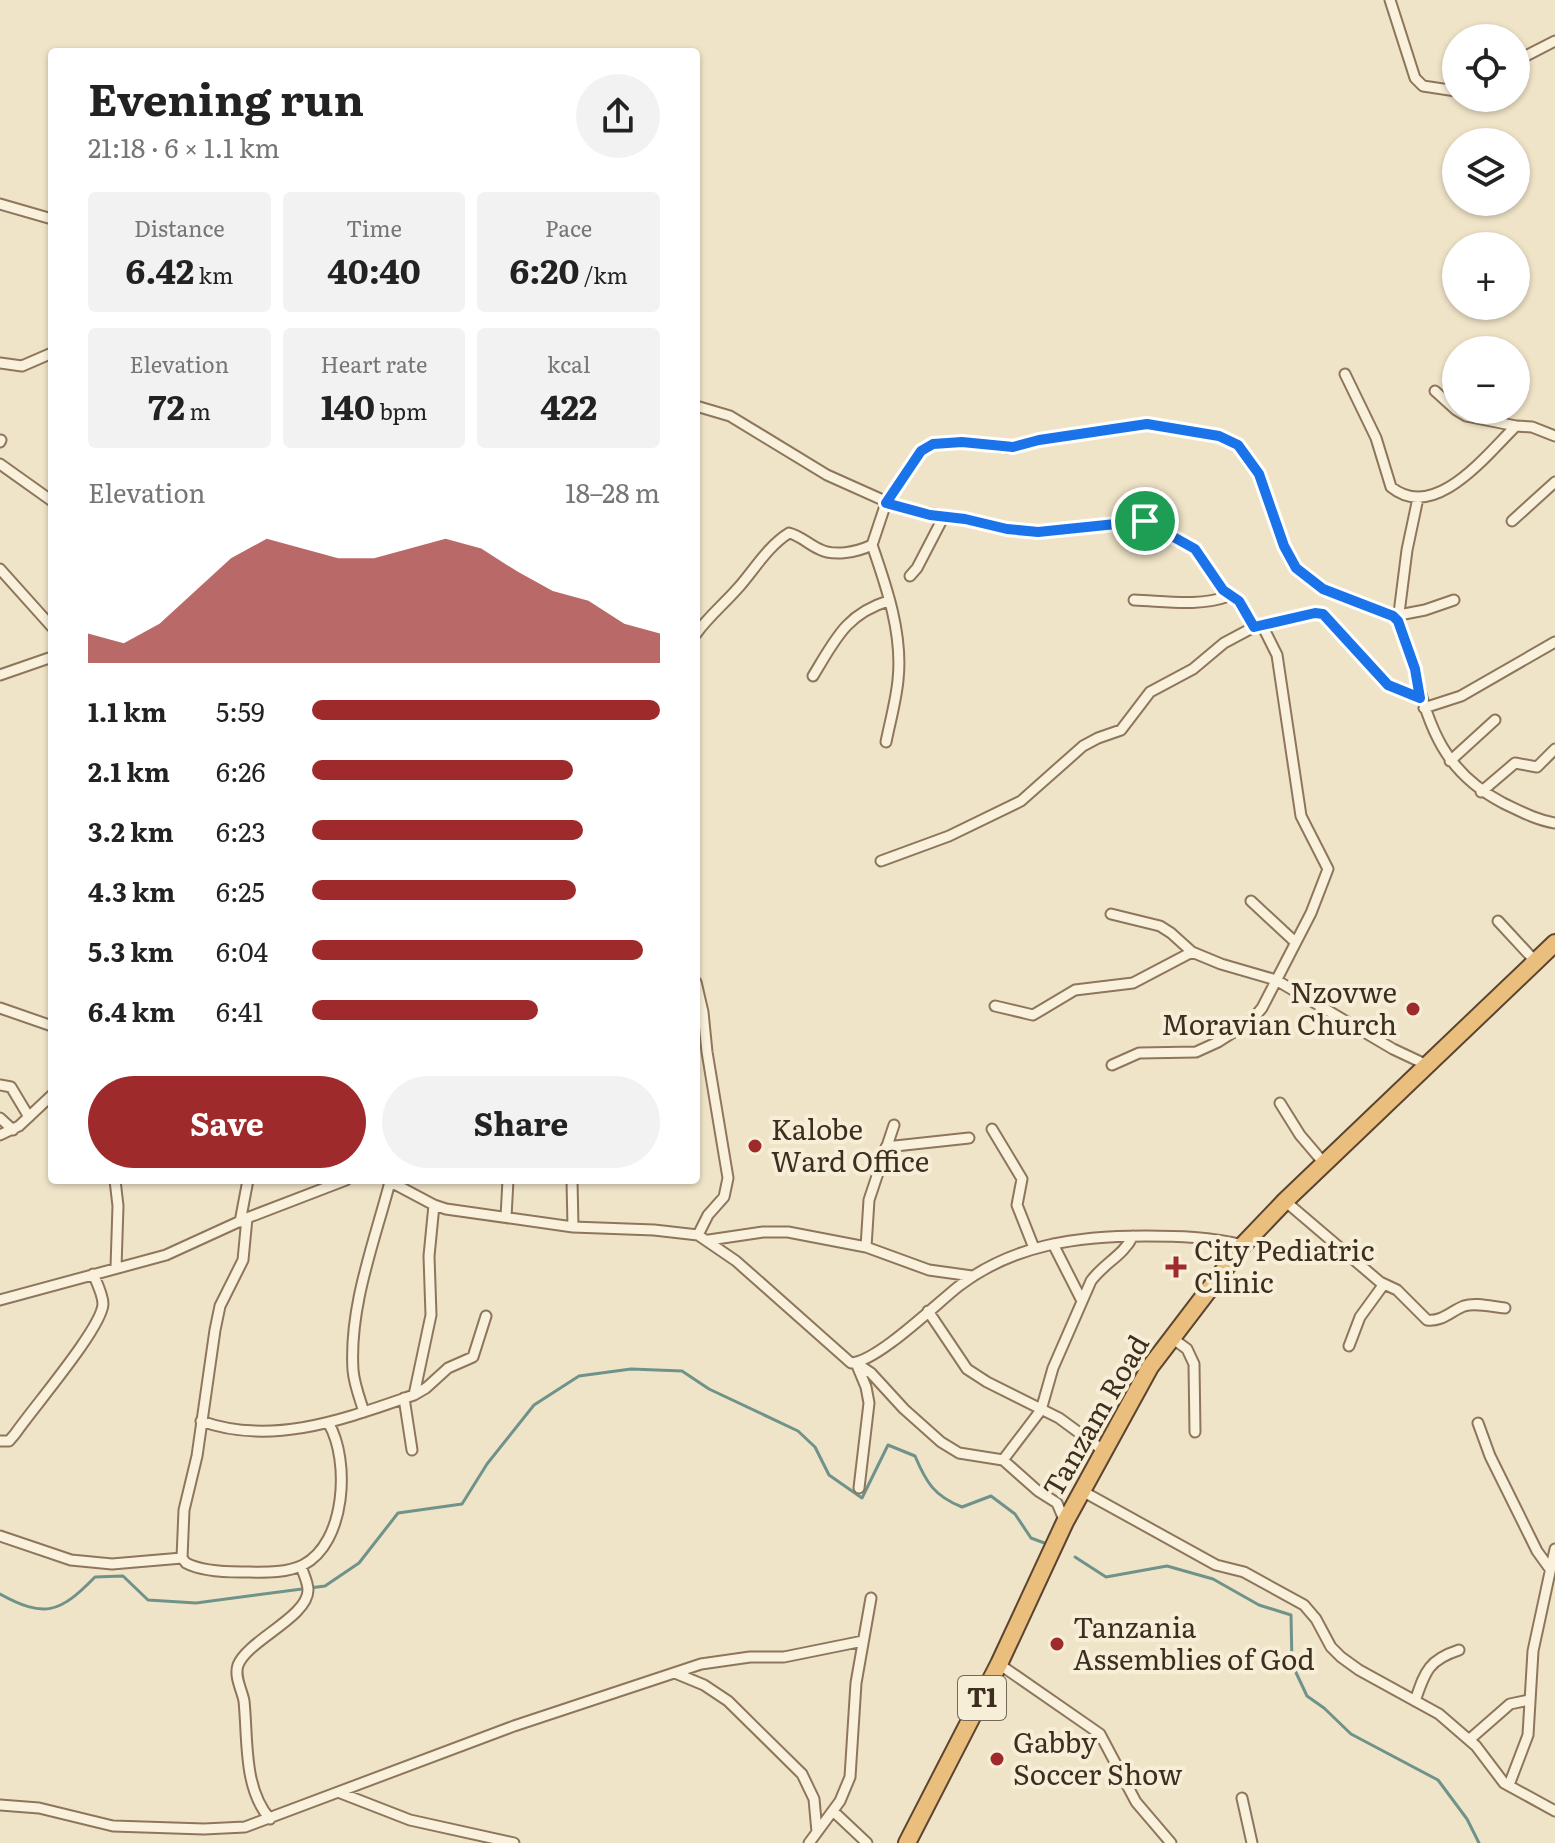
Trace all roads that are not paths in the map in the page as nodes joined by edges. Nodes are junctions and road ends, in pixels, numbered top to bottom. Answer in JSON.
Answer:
{"nodes":[{"id":1,"x":1390,"y":0,"type":"edge"},
{"id":2,"x":1555,"y":41,"type":"edge"},
{"id":3,"x":1530,"y":54,"type":"edge"},
{"id":4,"x":1442,"y":89,"type":"edge"},
{"id":5,"x":0,"y":204,"type":"edge"},
{"id":6,"x":48,"y":218,"type":"edge"},
{"id":7,"x":48,"y":355,"type":"edge"},
{"id":8,"x":0,"y":363,"type":"edge"},
{"id":9,"x":1345,"y":374,"type":"dead end"},
{"id":10,"x":1435,"y":391,"type":"dead end"},
{"id":11,"x":1442,"y":397,"type":"edge"},
{"id":12,"x":700,"y":407,"type":"edge"},
{"id":13,"x":1506,"y":424,"type":"edge"},
{"id":14,"x":1516,"y":426,"type":"junction"},
{"id":15,"x":1555,"y":436,"type":"edge"},
{"id":16,"x":0,"y":464,"type":"edge"},
{"id":17,"x":1555,"y":482,"type":"edge"},
{"id":18,"x":48,"y":498,"type":"edge"},
{"id":19,"x":1418,"y":498,"type":"junction"},
{"id":20,"x":886,"y":503,"type":"junction"},
{"id":21,"x":944,"y":516,"type":"junction"},
{"id":22,"x":1512,"y":521,"type":"dead end"},
{"id":23,"x":872,"y":545,"type":"junction"},
{"id":24,"x":0,"y":569,"type":"edge"},
{"id":25,"x":910,"y":576,"type":"dead end"},
{"id":26,"x":1229,"y":596,"type":"junction"},
{"id":27,"x":1134,"y":600,"type":"dead end"},
{"id":28,"x":1454,"y":600,"type":"dead end"},
{"id":29,"x":888,"y":601,"type":"junction"},
{"id":30,"x":1398,"y":618,"type":"junction"},
{"id":31,"x":48,"y":621,"type":"edge"},
{"id":32,"x":1258,"y":626,"type":"junction"},
{"id":33,"x":700,"y":628,"type":"edge"},
{"id":34,"x":1555,"y":642,"type":"edge"},
{"id":35,"x":48,"y":658,"type":"edge"},
{"id":36,"x":0,"y":675,"type":"edge"},
{"id":37,"x":813,"y":676,"type":"dead end"},
{"id":38,"x":1422,"y":703,"type":"junction"},
{"id":39,"x":1495,"y":720,"type":"dead end"},
{"id":40,"x":886,"y":742,"type":"dead end"},
{"id":41,"x":1555,"y":749,"type":"edge"},
{"id":42,"x":1450,"y":761,"type":"junction"},
{"id":43,"x":1481,"y":792,"type":"junction"},
{"id":44,"x":1555,"y":823,"type":"edge"},
{"id":45,"x":881,"y":861,"type":"dead end"},
{"id":46,"x":1251,"y":901,"type":"dead end"},
{"id":47,"x":1111,"y":914,"type":"dead end"},
{"id":48,"x":1498,"y":921,"type":"dead end"},
{"id":49,"x":1294,"y":941,"type":"junction"},
{"id":50,"x":1555,"y":943,"type":"edge"},
{"id":51,"x":1192,"y":952,"type":"junction"},
{"id":52,"x":1535,"y":961,"type":"junction"},
{"id":53,"x":1276,"y":980,"type":"junction"},
{"id":54,"x":700,"y":999,"type":"edge"},
{"id":55,"x":995,"y":1006,"type":"dead end"},
{"id":56,"x":0,"y":1008,"type":"edge"},
{"id":57,"x":48,"y":1025,"type":"edge"},
{"id":58,"x":1112,"y":1065,"type":"dead end"},
{"id":59,"x":1427,"y":1065,"type":"junction"},
{"id":60,"x":0,"y":1085,"type":"edge"},
{"id":61,"x":48,"y":1099,"type":"edge"},
{"id":62,"x":1280,"y":1103,"type":"dead end"},
{"id":63,"x":29,"y":1117,"type":"junction"},
{"id":64,"x":0,"y":1118,"type":"edge"},
{"id":65,"x":894,"y":1125,"type":"dead end"},
{"id":66,"x":992,"y":1129,"type":"dead end"},
{"id":67,"x":13,"y":1130,"type":"junction"},
{"id":68,"x":0,"y":1135,"type":"edge"},
{"id":69,"x":969,"y":1138,"type":"dead end"},
{"id":70,"x":886,"y":1147,"type":"junction"},
{"id":71,"x":1323,"y":1162,"type":"junction"},
{"id":72,"x":115,"y":1184,"type":"edge"},
{"id":73,"x":248,"y":1184,"type":"edge"},
{"id":74,"x":336,"y":1184,"type":"edge"},
{"id":75,"x":387,"y":1184,"type":"edge"},
{"id":76,"x":394,"y":1184,"type":"edge"},
{"id":77,"x":508,"y":1184,"type":"edge"},
{"id":78,"x":572,"y":1184,"type":"edge"},
{"id":79,"x":1285,"y":1201,"type":"junction"},
{"id":80,"x":434,"y":1205,"type":"junction"},
{"id":81,"x":506,"y":1217,"type":"junction"},
{"id":82,"x":244,"y":1220,"type":"junction"},
{"id":83,"x":573,"y":1227,"type":"junction"},
{"id":84,"x":698,"y":1235,"type":"junction"},
{"id":85,"x":1133,"y":1236,"type":"junction"},
{"id":86,"x":709,"y":1240,"type":"junction"},
{"id":87,"x":1053,"y":1244,"type":"junction"},
{"id":88,"x":1243,"y":1245,"type":"junction"},
{"id":89,"x":866,"y":1247,"type":"junction"},
{"id":90,"x":1034,"y":1248,"type":"junction"},
{"id":91,"x":116,"y":1267,"type":"junction"},
{"id":92,"x":93,"y":1274,"type":"junction"},
{"id":93,"x":972,"y":1276,"type":"junction"},
{"id":94,"x":1384,"y":1284,"type":"junction"},
{"id":95,"x":0,"y":1300,"type":"edge"},
{"id":96,"x":1082,"y":1301,"type":"junction"},
{"id":97,"x":1505,"y":1308,"type":"dead end"},
{"id":98,"x":928,"y":1311,"type":"junction"},
{"id":99,"x":486,"y":1316,"type":"dead end"},
{"id":100,"x":1172,"y":1338,"type":"junction"},
{"id":101,"x":1349,"y":1346,"type":"dead end"},
{"id":102,"x":856,"y":1363,"type":"junction"},
{"id":103,"x":409,"y":1396,"type":"junction"},
{"id":104,"x":1041,"y":1410,"type":"junction"},
{"id":105,"x":364,"y":1412,"type":"junction"},
{"id":106,"x":201,"y":1421,"type":"junction"},
{"id":107,"x":1478,"y":1423,"type":"dead end"},
{"id":108,"x":329,"y":1424,"type":"junction"},
{"id":109,"x":1195,"y":1432,"type":"dead end"},
{"id":110,"x":0,"y":1441,"type":"edge"},
{"id":111,"x":412,"y":1450,"type":"dead end"},
{"id":112,"x":1104,"y":1451,"type":"junction"},
{"id":113,"x":1003,"y":1460,"type":"junction"},
{"id":114,"x":859,"y":1488,"type":"dead end"},
{"id":115,"x":1084,"y":1492,"type":"junction"},
{"id":116,"x":1065,"y":1522,"type":"junction"},
{"id":117,"x":0,"y":1536,"type":"edge"},
{"id":118,"x":1555,"y":1549,"type":"edge"},
{"id":119,"x":182,"y":1558,"type":"junction"},
{"id":120,"x":301,"y":1566,"type":"junction"},
{"id":121,"x":1550,"y":1569,"type":"junction"},
{"id":122,"x":871,"y":1598,"type":"dead end"},
{"id":123,"x":863,"y":1641,"type":"junction"},
{"id":124,"x":1459,"y":1650,"type":"dead end"},
{"id":125,"x":999,"y":1664,"type":"junction"},
{"id":126,"x":675,"y":1673,"type":"junction"},
{"id":127,"x":1529,"y":1700,"type":"junction"},
{"id":128,"x":1415,"y":1701,"type":"junction"},
{"id":129,"x":1470,"y":1739,"type":"junction"},
{"id":130,"x":1509,"y":1785,"type":"junction"},
{"id":131,"x":338,"y":1792,"type":"junction"},
{"id":132,"x":1242,"y":1798,"type":"dead end"},
{"id":133,"x":0,"y":1805,"type":"edge"},
{"id":134,"x":833,"y":1811,"type":"junction"},
{"id":135,"x":1555,"y":1811,"type":"edge"},
{"id":136,"x":270,"y":1819,"type":"junction"},
{"id":137,"x":817,"y":1832,"type":"junction"},
{"id":138,"x":514,"y":1843,"type":"edge"},
{"id":139,"x":809,"y":1843,"type":"edge"},
{"id":140,"x":867,"y":1843,"type":"edge"},
{"id":141,"x":907,"y":1843,"type":"edge"},
{"id":142,"x":1171,"y":1843,"type":"edge"},
{"id":143,"x":1252,"y":1843,"type":"edge"}],
"edges":[{"from":1,"to":4,"type":"street"},
{"from":2,"to":3,"type":"street"},
{"from":5,"to":6,"type":"street"},
{"from":7,"to":8,"type":"street"},
{"from":9,"to":19,"type":"street"},
{"from":10,"to":11,"type":"street"},
{"from":12,"to":20,"type":"street"},
{"from":13,"to":14,"type":"street"},
{"from":14,"to":15,"type":"street"},
{"from":14,"to":19,"type":"street"},
{"from":16,"to":18,"type":"street"},
{"from":17,"to":22,"type":"street"},
{"from":19,"to":30,"type":"street"},
{"from":20,"to":21,"type":"street"},
{"from":20,"to":23,"type":"street"},
{"from":20,"to":30,"type":"street"},
{"from":21,"to":25,"type":"street"},
{"from":21,"to":26,"type":"street"},
{"from":23,"to":29,"type":"street"},
{"from":23,"to":33,"type":"street"},
{"from":24,"to":31,"type":"street"},
{"from":26,"to":27,"type":"street"},
{"from":26,"to":32,"type":"street"},
{"from":28,"to":30,"type":"street"},
{"from":29,"to":37,"type":"street"},
{"from":29,"to":40,"type":"street"},
{"from":30,"to":38,"type":"street"},
{"from":32,"to":38,"type":"street"},
{"from":32,"to":45,"type":"street"},
{"from":32,"to":49,"type":"street"},
{"from":34,"to":38,"type":"street"},
{"from":35,"to":36,"type":"street"},
{"from":38,"to":42,"type":"street"},
{"from":39,"to":42,"type":"street"},
{"from":41,"to":43,"type":"street"},
{"from":42,"to":43,"type":"street"},
{"from":43,"to":44,"type":"street"},
{"from":46,"to":49,"type":"street"},
{"from":47,"to":51,"type":"street"},
{"from":48,"to":52,"type":"street"},
{"from":49,"to":53,"type":"street"},
{"from":50,"to":52,"type":"highway","name":"Tanzam Road","number":"T1"},
{"from":51,"to":53,"type":"street"},
{"from":51,"to":55,"type":"street"},
{"from":52,"to":59,"type":"highway","name":"Tanzam Road","number":"T1"},
{"from":53,"to":58,"type":"street"},
{"from":53,"to":59,"type":"street"},
{"from":54,"to":84,"type":"street"},
{"from":56,"to":57,"type":"street"},
{"from":59,"to":71,"type":"highway","name":"Tanzam Road","number":"T1"},
{"from":60,"to":63,"type":"street"},
{"from":61,"to":63,"type":"street"},
{"from":62,"to":71,"type":"street"},
{"from":63,"to":67,"type":"street"},
{"from":64,"to":67,"type":"street"},
{"from":65,"to":70,"type":"street"},
{"from":66,"to":90,"type":"street"},
{"from":67,"to":68,"type":"street"},
{"from":69,"to":70,"type":"street"},
{"from":70,"to":89,"type":"street"},
{"from":71,"to":79,"type":"highway","name":"Tanzam Road","number":"T1"},
{"from":72,"to":91,"type":"street"},
{"from":73,"to":82,"type":"street"},
{"from":74,"to":82,"type":"street"},
{"from":75,"to":105,"type":"street"},
{"from":76,"to":80,"type":"street"},
{"from":77,"to":81,"type":"street"},
{"from":78,"to":83,"type":"street"},
{"from":79,"to":88,"type":"highway","name":"Tanzam Road","number":"T1"},
{"from":79,"to":94,"type":"street"},
{"from":80,"to":81,"type":"street"},
{"from":80,"to":103,"type":"street"},
{"from":81,"to":83,"type":"street"},
{"from":82,"to":91,"type":"street"},
{"from":82,"to":106,"type":"street"},
{"from":83,"to":84,"type":"street"},
{"from":84,"to":86,"type":"street"},
{"from":85,"to":87,"type":"street"},
{"from":85,"to":88,"type":"street"},
{"from":85,"to":96,"type":"street"},
{"from":86,"to":89,"type":"street"},
{"from":86,"to":102,"type":"street"},
{"from":87,"to":90,"type":"street"},
{"from":87,"to":96,"type":"street"},
{"from":88,"to":100,"type":"highway","name":"Tanzam Road","number":"T1"},
{"from":89,"to":93,"type":"street"},
{"from":90,"to":93,"type":"street"},
{"from":91,"to":92,"type":"street"},
{"from":92,"to":95,"type":"street"},
{"from":92,"to":110,"type":"street"},
{"from":93,"to":98,"type":"street"},
{"from":94,"to":97,"type":"street"},
{"from":94,"to":101,"type":"street"},
{"from":96,"to":104,"type":"street"},
{"from":98,"to":102,"type":"street"},
{"from":98,"to":104,"type":"street"},
{"from":99,"to":103,"type":"street"},
{"from":100,"to":109,"type":"street"},
{"from":100,"to":112,"type":"highway","name":"Tanzam Road","number":"T1"},
{"from":102,"to":113,"type":"street"},
{"from":102,"to":114,"type":"street"},
{"from":103,"to":105,"type":"street"},
{"from":103,"to":111,"type":"street"},
{"from":104,"to":112,"type":"street"},
{"from":104,"to":113,"type":"street"},
{"from":105,"to":108,"type":"street"},
{"from":106,"to":108,"type":"street"},
{"from":106,"to":119,"type":"street"},
{"from":107,"to":121,"type":"street"},
{"from":108,"to":120,"type":"street"},
{"from":112,"to":115,"type":"highway","name":"Tanzam Road","number":"T1"},
{"from":113,"to":116,"type":"street"},
{"from":115,"to":116,"type":"highway","name":"Tanzam Road","number":"T1"},
{"from":115,"to":128,"type":"street"},
{"from":116,"to":125,"type":"highway","name":"Tanzam Road","number":"T1"},
{"from":117,"to":119,"type":"street"},
{"from":118,"to":121,"type":"street"},
{"from":119,"to":120,"type":"street"},
{"from":120,"to":136,"type":"street"},
{"from":121,"to":127,"type":"street"},
{"from":122,"to":123,"type":"street"},
{"from":123,"to":126,"type":"street"},
{"from":123,"to":134,"type":"street"},
{"from":124,"to":128,"type":"street"},
{"from":125,"to":141,"type":"highway","name":"Tanzam Road","number":"T1"},
{"from":125,"to":142,"type":"street"},
{"from":126,"to":131,"type":"street"},
{"from":126,"to":137,"type":"street"},
{"from":127,"to":129,"type":"street"},
{"from":127,"to":130,"type":"street"},
{"from":128,"to":129,"type":"street"},
{"from":129,"to":130,"type":"street"},
{"from":130,"to":135,"type":"street"},
{"from":131,"to":136,"type":"street"},
{"from":131,"to":138,"type":"street"},
{"from":132,"to":143,"type":"street"},
{"from":133,"to":136,"type":"street"},
{"from":134,"to":137,"type":"street"},
{"from":134,"to":140,"type":"street"},
{"from":137,"to":139,"type":"street"}]}
